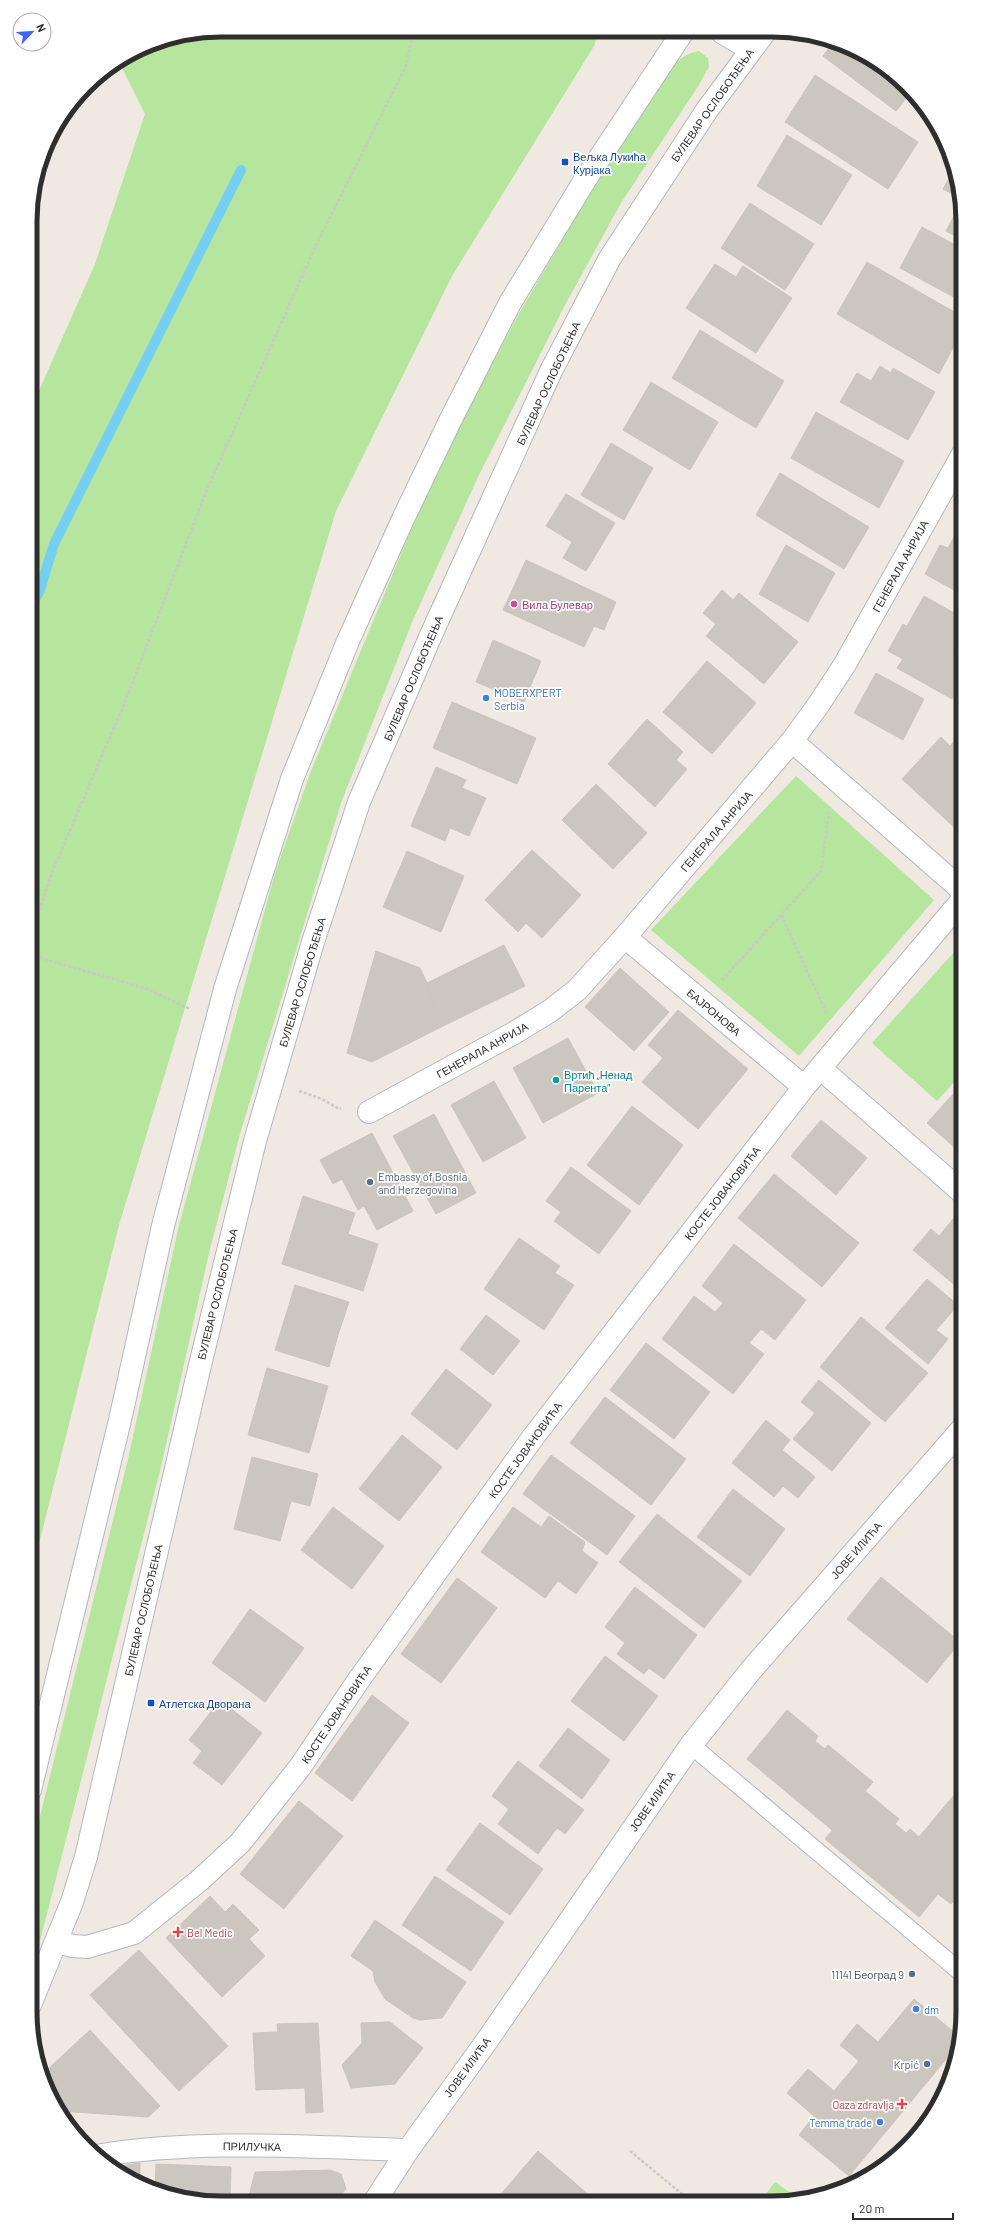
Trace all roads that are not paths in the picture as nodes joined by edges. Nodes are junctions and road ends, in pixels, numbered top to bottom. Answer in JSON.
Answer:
{"nodes":[{"id":1,"x":679,"y":37,"type":"edge"},
{"id":2,"x":740,"y":37,"type":"edge"},
{"id":3,"x":757,"y":41,"type":"edge"},
{"id":4,"x":956,"y":466,"type":"edge"},
{"id":5,"x":792,"y":742,"type":"junction"},
{"id":6,"x":956,"y":899,"type":"edge"},
{"id":7,"x":956,"y":910,"type":"edge"},
{"id":8,"x":625,"y":936,"type":"junction"},
{"id":9,"x":820,"y":1068,"type":"junction"},
{"id":10,"x":804,"y":1087,"type":"junction"},
{"id":11,"x":369,"y":1112,"type":"dead end"},
{"id":12,"x":956,"y":1187,"type":"edge"},
{"id":13,"x":956,"y":1436,"type":"edge"},
{"id":14,"x":691,"y":1745,"type":"junction"},
{"id":15,"x":37,"y":1761,"type":"edge"},
{"id":16,"x":57,"y":1942,"type":"junction"},
{"id":17,"x":956,"y":1968,"type":"edge"},
{"id":18,"x":37,"y":1989,"type":"edge"},
{"id":19,"x":408,"y":2150,"type":"junction"},
{"id":20,"x":105,"y":2155,"type":"edge"},
{"id":21,"x":378,"y":2196,"type":"edge"}],
"edges":[{"from":1,"to":15,"type":"street"},
{"from":2,"to":3,"type":"street"},
{"from":3,"to":16,"type":"street","name":"БУЛЕВАР ОСЛОБОЂЕЊА"},
{"from":4,"to":5,"type":"street","name":"ГЕНЕРАЛА АНРИЈА"},
{"from":5,"to":6,"type":"street"},
{"from":5,"to":8,"type":"street","name":"ГЕНЕРАЛА АНРИЈА"},
{"from":7,"to":9,"type":"street","name":"КОСТЕ ЈОВАНОВИЋА"},
{"from":8,"to":10,"type":"street","name":"БАЈРОНОВА"},
{"from":8,"to":11,"type":"street","name":"ГЕНЕРАЛА АНРИЈА"},
{"from":9,"to":10,"type":"street","name":"КОСТЕ ЈОВАНОВИЋА"},
{"from":9,"to":12,"type":"street"},
{"from":10,"to":16,"type":"street","name":"КОСТЕ ЈОВАНОВИЋА"},
{"from":13,"to":14,"type":"street","name":"ЈОВЕ ИЛИЋА"},
{"from":14,"to":17,"type":"lane"},
{"from":14,"to":19,"type":"street","name":"ЈОВЕ ИЛИЋА"},
{"from":16,"to":18,"type":"street","name":"БУЛЕВАР ОСЛОБОЂЕЊА"},
{"from":19,"to":20,"type":"street","name":"ПРИЛУЧКА"},
{"from":19,"to":21,"type":"street","name":"ЈОВЕ ИЛИЋА"}]}
